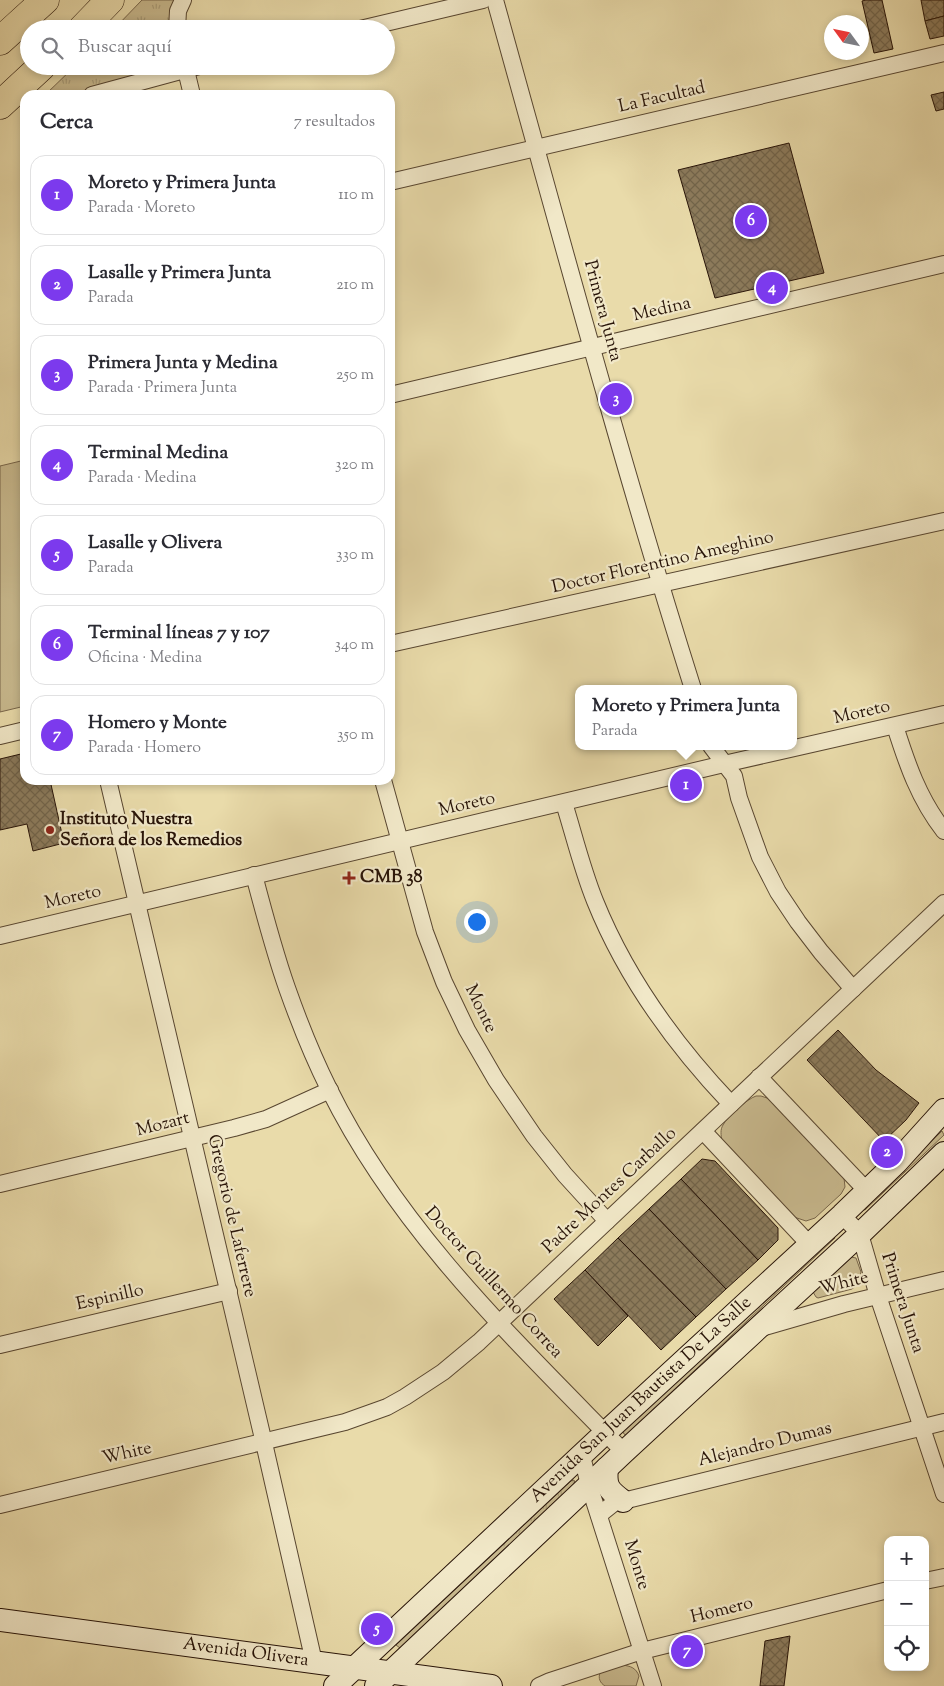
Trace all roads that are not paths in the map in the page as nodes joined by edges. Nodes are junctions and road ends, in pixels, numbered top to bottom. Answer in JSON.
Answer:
{"nodes":[{"id":1,"x":45,"y":0,"type":"edge"},
{"id":2,"x":110,"y":0,"type":"edge"},
{"id":3,"x":482,"y":0,"type":"edge"},
{"id":4,"x":495,"y":0,"type":"edge"},
{"id":5,"x":182,"y":2,"type":"edge"},
{"id":6,"x":23,"y":20,"type":"edge"},
{"id":7,"x":91,"y":20,"type":"edge"},
{"id":8,"x":177,"y":20,"type":"edge"},
{"id":9,"x":395,"y":21,"type":"edge"},
{"id":10,"x":20,"y":23,"type":"edge"},
{"id":11,"x":0,"y":41,"type":"edge"},
{"id":12,"x":944,"y":53,"type":"edge"},
{"id":13,"x":32,"y":75,"type":"edge"},
{"id":14,"x":162,"y":75,"type":"edge"},
{"id":15,"x":191,"y":75,"type":"edge"},
{"id":16,"x":110,"y":90,"type":"edge"},
{"id":17,"x":192,"y":90,"type":"edge"},
{"id":18,"x":0,"y":105,"type":"edge"},
{"id":19,"x":536,"y":148,"type":"junction"},
{"id":20,"x":395,"y":181,"type":"edge"},
{"id":21,"x":944,"y":264,"type":"edge"},
{"id":22,"x":590,"y":346,"type":"junction"},
{"id":23,"x":395,"y":393,"type":"edge"},
{"id":24,"x":944,"y":521,"type":"edge"},
{"id":25,"x":660,"y":584,"type":"junction"},
{"id":26,"x":395,"y":643,"type":"edge"},
{"id":27,"x":692,"y":685,"type":"edge"},
{"id":28,"x":944,"y":714,"type":"edge"},
{"id":29,"x":895,"y":726,"type":"junction"},
{"id":30,"x":20,"y":731,"type":"edge"},
{"id":31,"x":0,"y":736,"type":"edge"},
{"id":32,"x":797,"y":748,"type":"edge"},
{"id":33,"x":714,"y":750,"type":"edge"},
{"id":34,"x":787,"y":750,"type":"edge"},
{"id":35,"x":724,"y":764,"type":"junction"},
{"id":36,"x":109,"y":785,"type":"edge"},
{"id":37,"x":384,"y":785,"type":"edge"},
{"id":38,"x":564,"y":803,"type":"junction"},
{"id":39,"x":944,"y":831,"type":"edge"},
{"id":40,"x":400,"y":841,"type":"junction"},
{"id":41,"x":254,"y":875,"type":"junction"},
{"id":42,"x":944,"y":903,"type":"edge"},
{"id":43,"x":137,"y":904,"type":"junction"},
{"id":44,"x":0,"y":936,"type":"edge"},
{"id":45,"x":853,"y":989,"type":"junction"},
{"id":46,"x":759,"y":1077,"type":"junction"},
{"id":47,"x":330,"y":1090,"type":"junction"},
{"id":48,"x":731,"y":1104,"type":"junction"},
{"id":49,"x":944,"y":1110,"type":"edge"},
{"id":50,"x":703,"y":1131,"type":"junction"},
{"id":51,"x":192,"y":1138,"type":"junction"},
{"id":52,"x":944,"y":1153,"type":"edge"},
{"id":53,"x":0,"y":1184,"type":"edge"},
{"id":54,"x":867,"y":1191,"type":"junction"},
{"id":55,"x":842,"y":1215,"type":"junction"},
{"id":56,"x":607,"y":1221,"type":"junction"},
{"id":57,"x":860,"y":1234,"type":"junction"},
{"id":58,"x":810,"y":1245,"type":"junction"},
{"id":59,"x":944,"y":1280,"type":"edge"},
{"id":60,"x":228,"y":1291,"type":"junction"},
{"id":61,"x":878,"y":1296,"type":"junction"},
{"id":62,"x":498,"y":1323,"type":"junction"},
{"id":63,"x":754,"y":1330,"type":"junction"},
{"id":64,"x":0,"y":1345,"type":"edge"},
{"id":65,"x":944,"y":1422,"type":"edge"},
{"id":66,"x":922,"y":1428,"type":"junction"},
{"id":67,"x":605,"y":1433,"type":"junction"},
{"id":68,"x":264,"y":1442,"type":"junction"},
{"id":69,"x":624,"y":1452,"type":"junction"},
{"id":70,"x":582,"y":1456,"type":"junction"},
{"id":71,"x":607,"y":1468,"type":"junction"},
{"id":72,"x":589,"y":1485,"type":"junction"},
{"id":73,"x":944,"y":1494,"type":"edge"},
{"id":74,"x":623,"y":1501,"type":"junction"},
{"id":75,"x":0,"y":1505,"type":"edge"},
{"id":76,"x":599,"y":1514,"type":"junction"},
{"id":77,"x":944,"y":1577,"type":"edge"},
{"id":78,"x":929,"y":1580,"type":"edge"},
{"id":79,"x":884,"y":1591,"type":"edge"},
{"id":80,"x":0,"y":1620,"type":"edge"},
{"id":81,"x":642,"y":1651,"type":"junction"},
{"id":82,"x":314,"y":1662,"type":"junction"},
{"id":83,"x":355,"y":1668,"type":"junction"},
{"id":84,"x":384,"y":1679,"type":"edge"},
{"id":85,"x":477,"y":1685,"type":"edge"},
{"id":86,"x":335,"y":1686,"type":"edge"},
{"id":87,"x":539,"y":1686,"type":"edge"},
{"id":88,"x":653,"y":1686,"type":"edge"}],
"edges":[{"from":1,"to":6,"type":"highway"},
{"from":2,"to":7,"type":"highway"},
{"from":3,"to":9,"type":"street"},
{"from":4,"to":19,"type":"street","name":"Primera Junta"},
{"from":5,"to":8,"type":"street"},
{"from":10,"to":11,"type":"highway"},
{"from":12,"to":19,"type":"street","name":"La Facultad"},
{"from":13,"to":18,"type":"highway"},
{"from":14,"to":16,"type":"street"},
{"from":15,"to":17,"type":"street"},
{"from":19,"to":20,"type":"street","name":"La Facultad"},
{"from":19,"to":22,"type":"street","name":"Primera Junta"},
{"from":21,"to":22,"type":"street","name":"Medina"},
{"from":22,"to":23,"type":"street","name":"Medina"},
{"from":22,"to":25,"type":"street","name":"Primera Junta"},
{"from":24,"to":25,"type":"street","name":"Doctor Florentino Ameghino"},
{"from":25,"to":26,"type":"street","name":"Doctor Florentino Ameghino"},
{"from":25,"to":27,"type":"street","name":"Primera Junta"},
{"from":28,"to":29,"type":"street","name":"Moreto"},
{"from":29,"to":32,"type":"street","name":"Moreto"},
{"from":29,"to":39,"type":"street"},
{"from":30,"to":31,"type":"street"},
{"from":33,"to":35,"type":"street"},
{"from":34,"to":35,"type":"street","name":"Moreto"},
{"from":35,"to":38,"type":"street","name":"Moreto"},
{"from":35,"to":45,"type":"street"},
{"from":36,"to":43,"type":"street","name":"Gregorio de Laferrere"},
{"from":37,"to":40,"type":"street","name":"Monte"},
{"from":38,"to":40,"type":"street","name":"Moreto"},
{"from":38,"to":48,"type":"street"},
{"from":40,"to":41,"type":"street","name":"Moreto"},
{"from":40,"to":56,"type":"street","name":"Monte"},
{"from":41,"to":43,"type":"street","name":"Moreto"},
{"from":41,"to":47,"type":"street","name":"Doctor Guillermo Correa"},
{"from":42,"to":45,"type":"street","name":"Padre Montes Carballo"},
{"from":43,"to":44,"type":"street","name":"Moreto"},
{"from":43,"to":51,"type":"street","name":"Gregorio de Laferrere"},
{"from":45,"to":46,"type":"street","name":"Padre Montes Carballo"},
{"from":46,"to":48,"type":"street","name":"Padre Montes Carballo"},
{"from":46,"to":54,"type":"street"},
{"from":47,"to":51,"type":"street","name":"Mozart"},
{"from":47,"to":62,"type":"street","name":"Doctor Guillermo Correa"},
{"from":48,"to":50,"type":"street","name":"Padre Montes Carballo"},
{"from":49,"to":54,"type":"street","name":"Avenida San Juan Bautista De La Salle"},
{"from":50,"to":56,"type":"street","name":"Padre Montes Carballo"},
{"from":50,"to":58,"type":"street"},
{"from":51,"to":53,"type":"street","name":"Mozart"},
{"from":51,"to":60,"type":"street","name":"Gregorio de Laferrere"},
{"from":52,"to":57,"type":"street","name":"Avenida San Juan Bautista De La Salle"},
{"from":54,"to":55,"type":"street","name":"Avenida San Juan Bautista De La Salle"},
{"from":55,"to":57,"type":"street","name":"Primera Junta"},
{"from":55,"to":58,"type":"street","name":"Avenida San Juan Bautista De La Salle"},
{"from":56,"to":62,"type":"street","name":"Padre Montes Carballo"},
{"from":57,"to":61,"type":"street","name":"Primera Junta"},
{"from":57,"to":63,"type":"street","name":"Avenida San Juan Bautista De La Salle"},
{"from":58,"to":67,"type":"street","name":"Avenida San Juan Bautista De La Salle"},
{"from":59,"to":61,"type":"street","name":"White"},
{"from":60,"to":64,"type":"street","name":"Espinillo"},
{"from":60,"to":68,"type":"street","name":"Gregorio de Laferrere"},
{"from":61,"to":63,"type":"street","name":"White"},
{"from":61,"to":66,"type":"street","name":"Primera Junta"},
{"from":62,"to":67,"type":"street","name":"Doctor Guillermo Correa"},
{"from":62,"to":68,"type":"street","name":"Padre Montes Carballo"},
{"from":63,"to":69,"type":"street","name":"Avenida San Juan Bautista De La Salle"},
{"from":65,"to":66,"type":"street","name":"Alejandro Dumas"},
{"from":66,"to":73,"type":"street","name":"Primera Junta"},
{"from":66,"to":74,"type":"street","name":"Alejandro Dumas"},
{"from":67,"to":69,"type":"street","name":"Doctor Guillermo Correa"},
{"from":67,"to":70,"type":"street","name":"Avenida San Juan Bautista De La Salle"},
{"from":68,"to":75,"type":"street","name":"White"},
{"from":68,"to":82,"type":"street","name":"Gregorio de Laferrere"},
{"from":69,"to":71,"type":"street","name":"Avenida San Juan Bautista De La Salle"},
{"from":70,"to":72,"type":"street","name":"Monte"},
{"from":70,"to":83,"type":"street","name":"Avenida San Juan Bautista De La Salle"},
{"from":71,"to":72,"type":"street","name":"Avenida San Juan Bautista De La Salle"},
{"from":71,"to":74,"type":"street"},
{"from":72,"to":76,"type":"street","name":"Monte"},
{"from":72,"to":84,"type":"street","name":"Avenida San Juan Bautista De La Salle"},
{"from":74,"to":76,"type":"street","name":"Alejandro Dumas"},
{"from":76,"to":81,"type":"street","name":"Monte"},
{"from":77,"to":78,"type":"street"},
{"from":79,"to":81,"type":"street","name":"Homero"},
{"from":80,"to":82,"type":"street","name":"Avenida Olivera"},
{"from":81,"to":87,"type":"street","name":"Homero"},
{"from":81,"to":88,"type":"street","name":"Monte"},
{"from":82,"to":83,"type":"street","name":"Avenida Olivera"},
{"from":83,"to":84,"type":"street","name":"Avenida Olivera"},
{"from":83,"to":86,"type":"street","name":"Avenida San Juan Bautista De La Salle"},
{"from":84,"to":85,"type":"street","name":"Avenida Olivera"}]}
